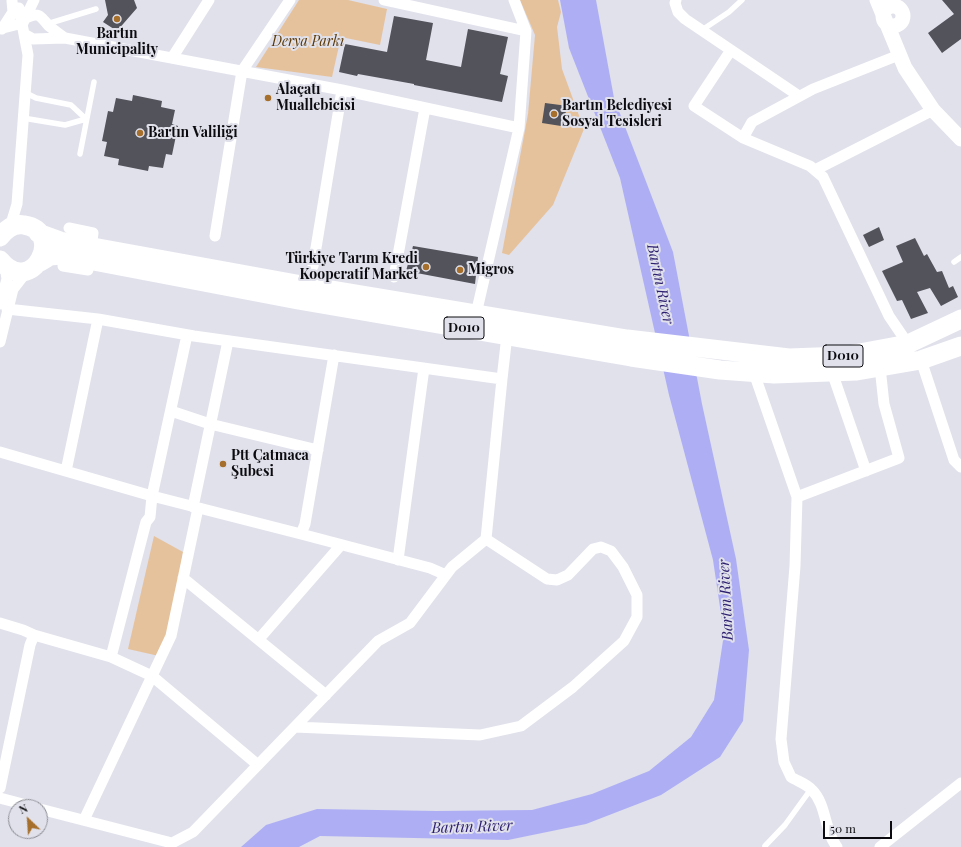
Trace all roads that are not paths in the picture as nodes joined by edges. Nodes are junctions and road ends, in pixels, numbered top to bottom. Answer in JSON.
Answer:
{"nodes":[{"id":1,"x":34,"y":0,"type":"edge"},
{"id":2,"x":209,"y":0,"type":"edge"},
{"id":3,"x":290,"y":0,"type":"edge"},
{"id":4,"x":384,"y":0,"type":"edge"},
{"id":5,"x":514,"y":0,"type":"edge"},
{"id":6,"x":676,"y":0,"type":"edge"},
{"id":7,"x":742,"y":0,"type":"edge"},
{"id":8,"x":877,"y":0,"type":"edge"},
{"id":9,"x":906,"y":0,"type":"edge"},
{"id":10,"x":16,"y":2,"type":"edge"},
{"id":11,"x":96,"y":9,"type":"dead end"},
{"id":12,"x":39,"y":16,"type":"junction"},
{"id":13,"x":903,"y":17,"type":"junction"},
{"id":14,"x":884,"y":20,"type":"junction"},
{"id":15,"x":47,"y":24,"type":"junction"},
{"id":16,"x":17,"y":27,"type":"edge"},
{"id":17,"x":702,"y":30,"type":"junction"},
{"id":18,"x":526,"y":31,"type":"junction"},
{"id":19,"x":38,"y":38,"type":"junction"},
{"id":20,"x":65,"y":38,"type":"junction"},
{"id":21,"x":898,"y":49,"type":"junction"},
{"id":22,"x":731,"y":50,"type":"junction"},
{"id":23,"x":28,"y":55,"type":"junction"},
{"id":24,"x":172,"y":58,"type":"junction"},
{"id":25,"x":242,"y":71,"type":"junction"},
{"id":26,"x":94,"y":82,"type":"dead end"},
{"id":27,"x":342,"y":90,"type":"junction"},
{"id":28,"x":26,"y":93,"type":"junction"},
{"id":29,"x":799,"y":96,"type":"junction"},
{"id":30,"x":425,"y":108,"type":"junction"},
{"id":31,"x":933,"y":110,"type":"junction"},
{"id":32,"x":23,"y":118,"type":"junction"},
{"id":33,"x":86,"y":119,"type":"junction"},
{"id":34,"x":519,"y":128,"type":"junction"},
{"id":35,"x":743,"y":138,"type":"junction"},
{"id":36,"x":961,"y":139,"type":"edge"},
{"id":37,"x":80,"y":154,"type":"dead end"},
{"id":38,"x":814,"y":170,"type":"junction"},
{"id":39,"x":17,"y":204,"type":"junction"},
{"id":40,"x":69,"y":228,"type":"dead end"},
{"id":41,"x":35,"y":230,"type":"junction"},
{"id":42,"x":4,"y":232,"type":"edge"},
{"id":43,"x":214,"y":236,"type":"dead end"},
{"id":44,"x":961,"y":257,"type":"edge"},
{"id":45,"x":1,"y":261,"type":"edge"},
{"id":46,"x":954,"y":262,"type":"dead end"},
{"id":47,"x":33,"y":266,"type":"junction"},
{"id":48,"x":63,"y":266,"type":"dead end"},
{"id":49,"x":313,"y":266,"type":"dead end"},
{"id":50,"x":394,"y":278,"type":"dead end"},
{"id":51,"x":300,"y":292,"type":"junction"},
{"id":52,"x":4,"y":306,"type":"edge"},
{"id":53,"x":476,"y":314,"type":"junction"},
{"id":54,"x":98,"y":319,"type":"junction"},
{"id":55,"x":961,"y":319,"type":"edge"},
{"id":56,"x":187,"y":335,"type":"junction"},
{"id":57,"x":507,"y":335,"type":"junction"},
{"id":58,"x":228,"y":341,"type":"junction"},
{"id":59,"x":0,"y":342,"type":"edge"},
{"id":60,"x":908,"y":344,"type":"junction"},
{"id":61,"x":961,"y":346,"type":"edge"},
{"id":62,"x":334,"y":355,"type":"junction"},
{"id":63,"x":921,"y":360,"type":"junction"},
{"id":64,"x":880,"y":367,"type":"junction"},
{"id":65,"x":424,"y":368,"type":"junction"},
{"id":66,"x":832,"y":372,"type":"junction"},
{"id":67,"x":754,"y":373,"type":"junction"},
{"id":68,"x":502,"y":379,"type":"junction"},
{"id":69,"x":171,"y":411,"type":"junction"},
{"id":70,"x":210,"y":424,"type":"junction"},
{"id":71,"x":318,"y":450,"type":"junction"},
{"id":72,"x":0,"y":452,"type":"edge"},
{"id":73,"x":961,"y":467,"type":"edge"},
{"id":74,"x":66,"y":471,"type":"junction"},
{"id":75,"x":866,"y":471,"type":"junction"},
{"id":76,"x":152,"y":496,"type":"junction"},
{"id":77,"x":797,"y":497,"type":"junction"},
{"id":78,"x":196,"y":507,"type":"junction"},
{"id":79,"x":301,"y":534,"type":"junction"},
{"id":80,"x":486,"y":539,"type":"junction"},
{"id":81,"x":341,"y":545,"type":"junction"},
{"id":82,"x":398,"y":560,"type":"junction"},
{"id":83,"x":446,"y":575,"type":"junction"},
{"id":84,"x":183,"y":578,"type":"junction"},
{"id":85,"x":0,"y":623,"type":"edge"},
{"id":86,"x":34,"y":635,"type":"junction"},
{"id":87,"x":259,"y":639,"type":"junction"},
{"id":88,"x":111,"y":657,"type":"junction"},
{"id":89,"x":152,"y":676,"type":"junction"},
{"id":90,"x":326,"y":695,"type":"junction"},
{"id":91,"x":295,"y":727,"type":"junction"},
{"id":92,"x":258,"y":765,"type":"junction"},
{"id":93,"x":961,"y":783,"type":"edge"},
{"id":94,"x":0,"y":788,"type":"edge"},
{"id":95,"x":812,"y":789,"type":"junction"},
{"id":96,"x":48,"y":811,"type":"edge"},
{"id":97,"x":84,"y":820,"type":"junction"},
{"id":98,"x":765,"y":846,"type":"edge"},
{"id":99,"x":837,"y":847,"type":"edge"},
{"id":100,"x":880,"y":847,"type":"edge"}],
"edges":[{"from":1,"to":12,"type":"street"},
{"from":1,"to":16,"type":"street"},
{"from":2,"to":24,"type":"street"},
{"from":3,"to":25,"type":"street"},
{"from":4,"to":18,"type":"street"},
{"from":5,"to":18,"type":"street"},
{"from":6,"to":17,"type":"street"},
{"from":7,"to":17,"type":"lane"},
{"from":8,"to":14,"type":"street"},
{"from":9,"to":13,"type":"street"},
{"from":10,"to":16,"type":"street"},
{"from":10,"to":16,"type":"street"},
{"from":11,"to":15,"type":"lane"},
{"from":12,"to":15,"type":"street"},
{"from":12,"to":16,"type":"street"},
{"from":13,"to":14,"type":"street"},
{"from":13,"to":21,"type":"street"},
{"from":14,"to":21,"type":"street"},
{"from":15,"to":19,"type":"street"},
{"from":15,"to":20,"type":"street"},
{"from":16,"to":19,"type":"street"},
{"from":16,"to":23,"type":"street"},
{"from":17,"to":22,"type":"street"},
{"from":18,"to":34,"type":"street"},
{"from":19,"to":20,"type":"street"},
{"from":19,"to":23,"type":"street"},
{"from":20,"to":24,"type":"street"},
{"from":21,"to":29,"type":"street"},
{"from":21,"to":31,"type":"street"},
{"from":22,"to":29,"type":"street"},
{"from":22,"to":35,"type":"street"},
{"from":23,"to":28,"type":"street"},
{"from":24,"to":25,"type":"street"},
{"from":25,"to":27,"type":"street"},
{"from":25,"to":43,"type":"street"},
{"from":26,"to":33,"type":"lane"},
{"from":27,"to":30,"type":"street"},
{"from":27,"to":49,"type":"street"},
{"from":28,"to":32,"type":"street"},
{"from":28,"to":33,"type":"lane"},
{"from":29,"to":35,"type":"street"},
{"from":30,"to":34,"type":"street"},
{"from":30,"to":50,"type":"street"},
{"from":31,"to":36,"type":"street"},
{"from":31,"to":38,"type":"street"},
{"from":32,"to":33,"type":"lane"},
{"from":32,"to":39,"type":"street"},
{"from":33,"to":37,"type":"lane"},
{"from":34,"to":53,"type":"street"},
{"from":35,"to":38,"type":"street"},
{"from":38,"to":60,"type":"street"},
{"from":39,"to":41,"type":"street"},
{"from":39,"to":42,"type":"street"},
{"from":40,"to":48,"type":"street"},
{"from":41,"to":42,"type":"highway"},
{"from":41,"to":47,"type":"highway"},
{"from":41,"to":51,"type":"highway"},
{"from":44,"to":46,"type":"lane"},
{"from":45,"to":47,"type":"highway"},
{"from":45,"to":52,"type":"street"},
{"from":47,"to":51,"type":"highway"},
{"from":47,"to":52,"type":"street"},
{"from":51,"to":53,"type":"highway","number":"D010"},
{"from":51,"to":57,"type":"highway","number":"D010"},
{"from":52,"to":54,"type":"street"},
{"from":52,"to":59,"type":"street"},
{"from":53,"to":60,"type":"highway","number":"D010"},
{"from":54,"to":56,"type":"street"},
{"from":54,"to":74,"type":"street"},
{"from":55,"to":60,"type":"highway","number":"D010"},
{"from":56,"to":58,"type":"street"},
{"from":56,"to":69,"type":"street"},
{"from":57,"to":67,"type":"highway","number":"D010"},
{"from":57,"to":68,"type":"street"},
{"from":58,"to":62,"type":"street"},
{"from":58,"to":70,"type":"street"},
{"from":61,"to":63,"type":"highway","number":"D010"},
{"from":62,"to":65,"type":"street"},
{"from":62,"to":71,"type":"street"},
{"from":63,"to":64,"type":"highway","number":"D010"},
{"from":63,"to":73,"type":"street"},
{"from":64,"to":66,"type":"highway","number":"D010"},
{"from":64,"to":75,"type":"street"},
{"from":65,"to":68,"type":"street"},
{"from":65,"to":82,"type":"street"},
{"from":66,"to":67,"type":"highway","number":"D010"},
{"from":66,"to":75,"type":"street"},
{"from":67,"to":77,"type":"street"},
{"from":68,"to":80,"type":"street"},
{"from":69,"to":70,"type":"street"},
{"from":69,"to":76,"type":"street"},
{"from":70,"to":71,"type":"street"},
{"from":70,"to":78,"type":"street"},
{"from":71,"to":79,"type":"street"},
{"from":72,"to":74,"type":"street"},
{"from":74,"to":76,"type":"street"},
{"from":75,"to":77,"type":"street"},
{"from":76,"to":78,"type":"street"},
{"from":76,"to":88,"type":"street"},
{"from":77,"to":95,"type":"street"},
{"from":78,"to":79,"type":"street"},
{"from":78,"to":84,"type":"street"},
{"from":79,"to":81,"type":"street"},
{"from":80,"to":83,"type":"street"},
{"from":80,"to":91,"type":"street"},
{"from":81,"to":82,"type":"street"},
{"from":81,"to":87,"type":"street"},
{"from":82,"to":83,"type":"street"},
{"from":83,"to":90,"type":"street"},
{"from":84,"to":87,"type":"street"},
{"from":84,"to":89,"type":"street"},
{"from":85,"to":86,"type":"street"},
{"from":86,"to":88,"type":"street"},
{"from":86,"to":94,"type":"street"},
{"from":87,"to":90,"type":"street"},
{"from":88,"to":89,"type":"street"},
{"from":89,"to":92,"type":"street"},
{"from":89,"to":97,"type":"street"},
{"from":90,"to":91,"type":"street"},
{"from":91,"to":92,"type":"street"},
{"from":92,"to":97,"type":"street"},
{"from":93,"to":100,"type":"street"},
{"from":95,"to":98,"type":"lane"},
{"from":95,"to":99,"type":"street"},
{"from":96,"to":97,"type":"street"}]}
